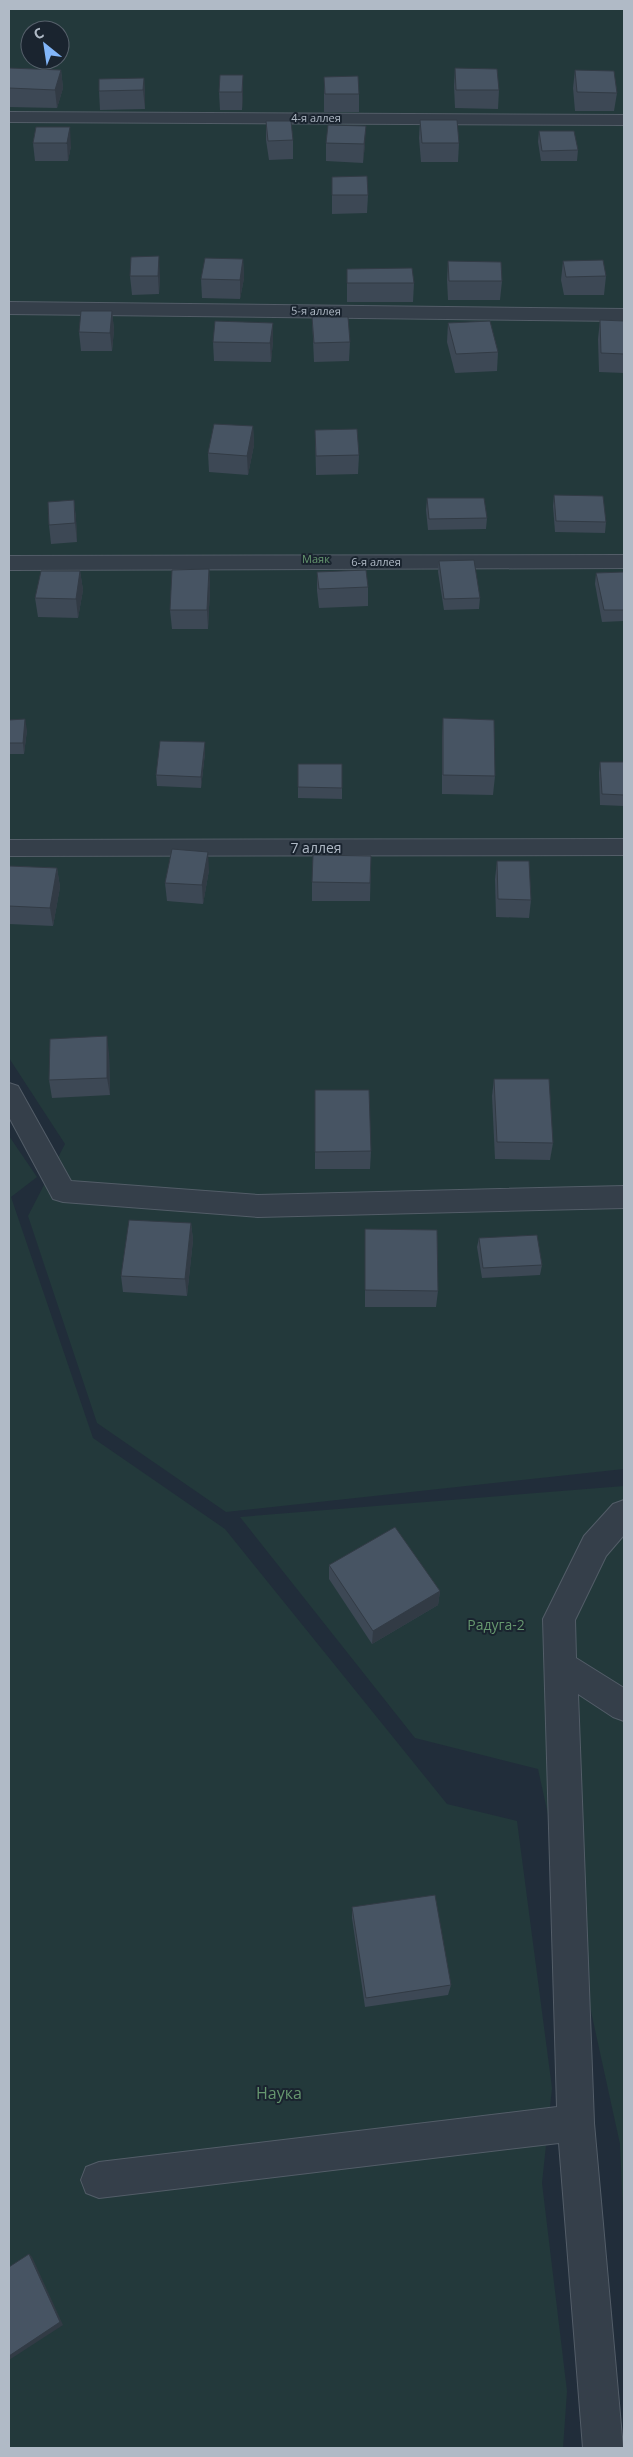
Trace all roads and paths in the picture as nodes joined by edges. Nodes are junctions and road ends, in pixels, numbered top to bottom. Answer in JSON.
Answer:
{"nodes":[{"id":1,"x":9,"y":116,"type":"edge"},
{"id":2,"x":624,"y":120,"type":"edge"},
{"id":3,"x":9,"y":308,"type":"edge"},
{"id":4,"x":624,"y":315,"type":"edge"},
{"id":5,"x":624,"y":561,"type":"edge"},
{"id":6,"x":9,"y":563,"type":"edge"},
{"id":7,"x":624,"y":847,"type":"edge"},
{"id":8,"x":9,"y":848,"type":"edge"},
{"id":9,"x":9,"y":1093,"type":"edge"},
{"id":10,"x":624,"y":1197,"type":"edge"},
{"id":11,"x":624,"y":1514,"type":"edge"},
{"id":12,"x":561,"y":1666,"type":"junction"},
{"id":13,"x":624,"y":1706,"type":"edge"},
{"id":14,"x":576,"y":2123,"type":"junction"},
{"id":15,"x":99,"y":2180,"type":"dead end"},
{"id":16,"x":603,"y":2448,"type":"edge"}],
"edges":[{"from":1,"to":2,"type":"lane","name":"4-я аллея"},
{"from":3,"to":4,"type":"lane","name":"5-я аллея"},
{"from":5,"to":6,"type":"lane","name":"6-я аллея"},
{"from":7,"to":8,"type":"lane","name":"7 аллея"},
{"from":9,"to":10,"type":"lane"},
{"from":11,"to":12,"type":"lane"},
{"from":12,"to":13,"type":"lane"},
{"from":12,"to":14,"type":"lane"},
{"from":14,"to":15,"type":"lane"},
{"from":14,"to":16,"type":"lane"}]}
